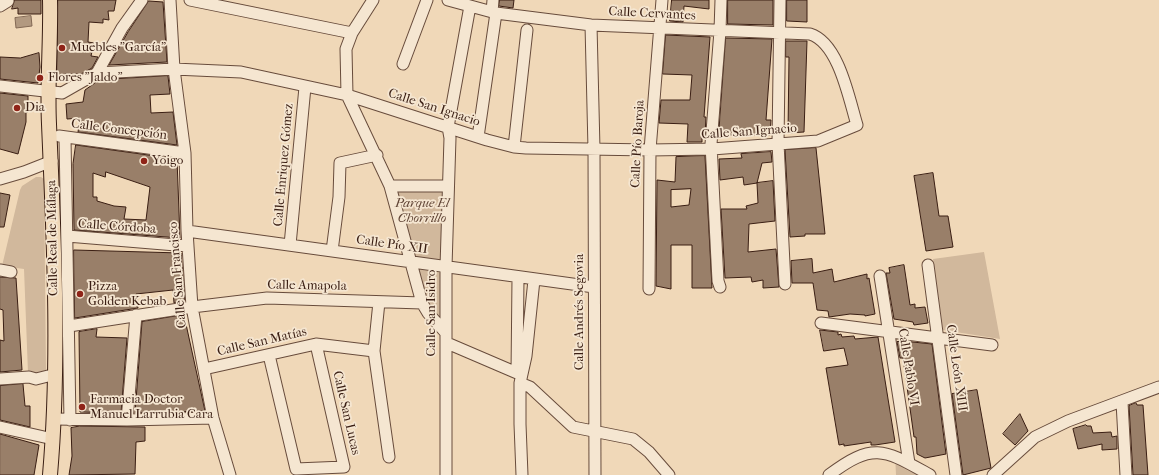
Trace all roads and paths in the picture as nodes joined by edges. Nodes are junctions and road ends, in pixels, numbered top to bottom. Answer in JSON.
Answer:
{"nodes":[{"id":1,"x":50,"y":0,"type":"edge"},
{"id":2,"x":142,"y":0,"type":"edge"},
{"id":3,"x":170,"y":0,"type":"edge"},
{"id":4,"x":190,"y":0,"type":"edge"},
{"id":5,"x":373,"y":0,"type":"edge"},
{"id":6,"x":427,"y":0,"type":"edge"},
{"id":7,"x":448,"y":0,"type":"edge"},
{"id":8,"x":493,"y":0,"type":"edge"},
{"id":9,"x":662,"y":0,"type":"edge"},
{"id":10,"x":721,"y":0,"type":"edge"},
{"id":11,"x":780,"y":0,"type":"edge"},
{"id":12,"x":470,"y":6,"type":"junction"},
{"id":13,"x":494,"y":12,"type":"junction"},
{"id":14,"x":591,"y":25,"type":"junction"},
{"id":15,"x":659,"y":29,"type":"junction"},
{"id":16,"x":527,"y":30,"type":"dead end"},
{"id":17,"x":720,"y":31,"type":"junction"},
{"id":18,"x":352,"y":33,"type":"junction"},
{"id":19,"x":780,"y":33,"type":"junction"},
{"id":20,"x":810,"y":34,"type":"joint"},
{"id":21,"x":403,"y":64,"type":"dead end"},
{"id":22,"x":174,"y":69,"type":"junction"},
{"id":23,"x":96,"y":73,"type":"junction"},
{"id":24,"x":0,"y":86,"type":"edge"},
{"id":25,"x":305,"y":87,"type":"junction"},
{"id":26,"x":50,"y":92,"type":"junction"},
{"id":27,"x":347,"y":95,"type":"junction"},
{"id":28,"x":448,"y":127,"type":"junction"},
{"id":29,"x":50,"y":133,"type":"junction"},
{"id":30,"x":478,"y":137,"type":"junction"},
{"id":31,"x":65,"y":138,"type":"junction"},
{"id":32,"x":778,"y":143,"type":"junction"},
{"id":33,"x":514,"y":147,"type":"junction"},
{"id":34,"x":712,"y":148,"type":"junction"},
{"id":35,"x":594,"y":149,"type":"junction"},
{"id":36,"x":650,"y":150,"type":"junction"},
{"id":37,"x":185,"y":153,"type":"junction"},
{"id":38,"x":377,"y":155,"type":"junction"},
{"id":39,"x":52,"y":161,"type":"junction"},
{"id":40,"x":0,"y":179,"type":"edge"},
{"id":41,"x":390,"y":186,"type":"junction"},
{"id":42,"x":447,"y":186,"type":"junction"},
{"id":43,"x":187,"y":231,"type":"junction"},
{"id":44,"x":67,"y":236,"type":"junction"},
{"id":45,"x":290,"y":245,"type":"junction"},
{"id":46,"x":188,"y":246,"type":"junction"},
{"id":47,"x":332,"y":251,"type":"junction"},
{"id":48,"x":410,"y":262,"type":"junction"},
{"id":49,"x":928,"y":265,"type":"dead end"},
{"id":50,"x":446,"y":268,"type":"junction"},
{"id":51,"x":880,"y":276,"type":"dead end"},
{"id":52,"x":518,"y":278,"type":"junction"},
{"id":53,"x":534,"y":280,"type":"junction"},
{"id":54,"x":785,"y":284,"type":"dead end"},
{"id":55,"x":594,"y":287,"type":"junction"},
{"id":56,"x":720,"y":287,"type":"dead end"},
{"id":57,"x":649,"y":289,"type":"dead end"},
{"id":58,"x":378,"y":302,"type":"junction"},
{"id":59,"x":422,"y":303,"type":"junction"},
{"id":60,"x":192,"y":307,"type":"junction"},
{"id":61,"x":136,"y":315,"type":"junction"},
{"id":62,"x":821,"y":323,"type":"dead end"},
{"id":63,"x":69,"y":326,"type":"junction"},
{"id":64,"x":888,"y":331,"type":"junction"},
{"id":65,"x":446,"y":338,"type":"junction"},
{"id":66,"x":937,"y":338,"type":"junction"},
{"id":67,"x":316,"y":344,"type":"junction"},
{"id":68,"x":992,"y":344,"type":"dead end"},
{"id":69,"x":374,"y":351,"type":"junction"},
{"id":70,"x":269,"y":355,"type":"junction"},
{"id":71,"x":204,"y":369,"type":"junction"},
{"id":72,"x":55,"y":376,"type":"junction"},
{"id":73,"x":520,"y":377,"type":"junction"},
{"id":74,"x":0,"y":379,"type":"edge"},
{"id":75,"x":1159,"y":387,"type":"edge"},
{"id":76,"x":1122,"y":402,"type":"junction"},
{"id":77,"x":213,"y":418,"type":"junction"},
{"id":78,"x":54,"y":419,"type":"junction"},
{"id":79,"x":70,"y":420,"type":"junction"},
{"id":80,"x":127,"y":420,"type":"junction"},
{"id":81,"x":0,"y":427,"type":"edge"},
{"id":82,"x":595,"y":432,"type":"junction"},
{"id":83,"x":53,"y":439,"type":"junction"},
{"id":84,"x":389,"y":457,"type":"dead end"},
{"id":85,"x":909,"y":463,"type":"junction"},
{"id":86,"x":50,"y":475,"type":"edge"},
{"id":87,"x":230,"y":475,"type":"edge"},
{"id":88,"x":446,"y":475,"type":"edge"},
{"id":89,"x":522,"y":475,"type":"edge"},
{"id":90,"x":595,"y":475,"type":"edge"},
{"id":91,"x":670,"y":475,"type":"edge"},
{"id":92,"x":829,"y":475,"type":"edge"},
{"id":93,"x":930,"y":475,"type":"edge"},
{"id":94,"x":956,"y":475,"type":"edge"},
{"id":95,"x":993,"y":475,"type":"edge"},
{"id":96,"x":1126,"y":475,"type":"edge"}],
"edges":[{"from":1,"to":26,"type":"main road","name":"Calle Real de Málaga"},
{"from":2,"to":23,"type":"street"},
{"from":3,"to":22,"type":"street","name":"Calle San Francisco"},
{"from":4,"to":18,"type":"street"},
{"from":5,"to":18,"type":"street"},
{"from":6,"to":21,"type":"street"},
{"from":7,"to":12,"type":"street","name":"Calle Cervantes"},
{"from":8,"to":13,"type":"street"},
{"from":9,"to":15,"type":"street","name":"Calle Pío Baroja"},
{"from":10,"to":17,"type":"street"},
{"from":11,"to":19,"type":"street"},
{"from":12,"to":13,"type":"street","name":"Calle Cervantes"},
{"from":12,"to":28,"type":"street","name":"Calle San Isidro"},
{"from":13,"to":14,"type":"street","name":"Calle Cervantes"},
{"from":13,"to":30,"type":"street"},
{"from":14,"to":15,"type":"street","name":"Calle Cervantes"},
{"from":14,"to":35,"type":"street","name":"Calle Andrés Segovia"},
{"from":15,"to":17,"type":"street","name":"Calle Cervantes"},
{"from":15,"to":36,"type":"street","name":"Calle Pío Baroja"},
{"from":16,"to":33,"type":"street"},
{"from":17,"to":19,"type":"street","name":"Calle Cervantes"},
{"from":17,"to":34,"type":"street"},
{"from":18,"to":27,"type":"street"},
{"from":19,"to":20,"type":"street","name":"Calle Cervantes"},
{"from":19,"to":32,"type":"street"},
{"from":20,"to":32,"type":"street","name":"Calle San Ignacio"},
{"from":22,"to":23,"type":"street","name":"Calle San Ignacio"},
{"from":22,"to":25,"type":"street","name":"Calle San Ignacio"},
{"from":22,"to":37,"type":"street","name":"Calle San Francisco"},
{"from":23,"to":26,"type":"street","name":"Calle San Ignacio"},
{"from":24,"to":26,"type":"street","name":"Calle San Ignacio"},
{"from":25,"to":27,"type":"street","name":"Calle San Ignacio"},
{"from":25,"to":45,"type":"street","name":"Calle Enriquez Gómez"},
{"from":26,"to":29,"type":"main road","name":"Calle Real de Málaga"},
{"from":27,"to":28,"type":"street","name":"Calle San Ignacio"},
{"from":27,"to":38,"type":"street"},
{"from":28,"to":30,"type":"street","name":"Calle San Ignacio"},
{"from":28,"to":42,"type":"street","name":"Calle San Isidro"},
{"from":29,"to":31,"type":"street","name":"Calle Concepción"},
{"from":29,"to":39,"type":"main road","name":"Calle Real de Málaga"},
{"from":30,"to":33,"type":"street","name":"Calle San Ignacio"},
{"from":31,"to":37,"type":"street","name":"Calle Concepción"},
{"from":31,"to":44,"type":"street","name":"Calle Real de Málaga"},
{"from":32,"to":34,"type":"street","name":"Calle San Ignacio"},
{"from":32,"to":54,"type":"street"},
{"from":33,"to":35,"type":"street","name":"Calle San Ignacio"},
{"from":34,"to":36,"type":"street","name":"Calle San Ignacio"},
{"from":34,"to":56,"type":"street"},
{"from":35,"to":36,"type":"street","name":"Calle San Ignacio"},
{"from":35,"to":55,"type":"street","name":"Calle Andrés Segovia"},
{"from":36,"to":57,"type":"street","name":"Calle Pío Baroja"},
{"from":37,"to":43,"type":"street","name":"Calle San Francisco"},
{"from":38,"to":41,"type":"street"},
{"from":38,"to":47,"type":"street"},
{"from":39,"to":40,"type":"street"},
{"from":39,"to":72,"type":"main road","name":"Calle Real de Málaga"},
{"from":41,"to":42,"type":"street"},
{"from":41,"to":48,"type":"street"},
{"from":42,"to":50,"type":"street","name":"Calle San Isidro"},
{"from":43,"to":45,"type":"street","name":"Calle Pío XII"},
{"from":43,"to":46,"type":"street","name":"Calle San Francisco"},
{"from":44,"to":46,"type":"street","name":"Calle Córdoba"},
{"from":44,"to":63,"type":"street","name":"Calle Real de Málaga"},
{"from":45,"to":47,"type":"street","name":"Calle Pío XII"},
{"from":46,"to":60,"type":"street","name":"Calle San Francisco"},
{"from":47,"to":48,"type":"street","name":"Calle Pío XII"},
{"from":48,"to":50,"type":"street","name":"Calle Pío XII"},
{"from":48,"to":59,"type":"street"},
{"from":49,"to":66,"type":"street","name":"Calle León XIII"},
{"from":50,"to":52,"type":"street","name":"Calle Pío XII"},
{"from":50,"to":65,"type":"street","name":"Calle San Isidro"},
{"from":51,"to":64,"type":"street","name":"Calle Pablo VI"},
{"from":52,"to":53,"type":"street","name":"Calle Pío XII"},
{"from":52,"to":73,"type":"street"},
{"from":53,"to":55,"type":"street","name":"Calle Pío XII"},
{"from":53,"to":73,"type":"street"},
{"from":55,"to":82,"type":"street","name":"Calle Andrés Segovia"},
{"from":58,"to":59,"type":"street","name":"Calle Amapola"},
{"from":58,"to":60,"type":"street","name":"Calle Amapola"},
{"from":58,"to":69,"type":"street"},
{"from":59,"to":65,"type":"street"},
{"from":60,"to":61,"type":"street","name":"Calle Amapola"},
{"from":60,"to":71,"type":"street","name":"Calle San Francisco"},
{"from":61,"to":63,"type":"street","name":"Calle Amapola"},
{"from":61,"to":80,"type":"street"},
{"from":62,"to":64,"type":"street"},
{"from":63,"to":79,"type":"street","name":"Calle Real de Málaga"},
{"from":64,"to":66,"type":"street"},
{"from":64,"to":85,"type":"street","name":"Calle Pablo VI"},
{"from":65,"to":73,"type":"street"},
{"from":65,"to":88,"type":"street","name":"Calle San Isidro"},
{"from":66,"to":68,"type":"street"},
{"from":66,"to":94,"type":"street","name":"Calle León XIII"},
{"from":67,"to":69,"type":"street","name":"Calle San Matías"},
{"from":67,"to":70,"type":"street","name":"Calle San Matías"},
{"from":67,"to":70,"type":"street","name":"Calle San Lucas"},
{"from":69,"to":84,"type":"street"},
{"from":70,"to":71,"type":"street","name":"Calle San Matías"},
{"from":71,"to":77,"type":"street","name":"Calle San Francisco"},
{"from":72,"to":74,"type":"street"},
{"from":72,"to":78,"type":"main road","name":"Calle Real de Málaga"},
{"from":73,"to":82,"type":"street"},
{"from":73,"to":89,"type":"street"},
{"from":75,"to":76,"type":"street"},
{"from":76,"to":95,"type":"street"},
{"from":76,"to":96,"type":"street"},
{"from":77,"to":80,"type":"street"},
{"from":77,"to":87,"type":"street","name":"Calle San Francisco"},
{"from":78,"to":79,"type":"street"},
{"from":78,"to":83,"type":"main road","name":"Calle Real de Málaga"},
{"from":79,"to":80,"type":"street"},
{"from":81,"to":83,"type":"street"},
{"from":82,"to":90,"type":"street","name":"Calle Andrés Segovia"},
{"from":82,"to":91,"type":"street"},
{"from":83,"to":86,"type":"main road","name":"Calle Real de Málaga"},
{"from":85,"to":92,"type":"street"},
{"from":85,"to":93,"type":"street"}]}
